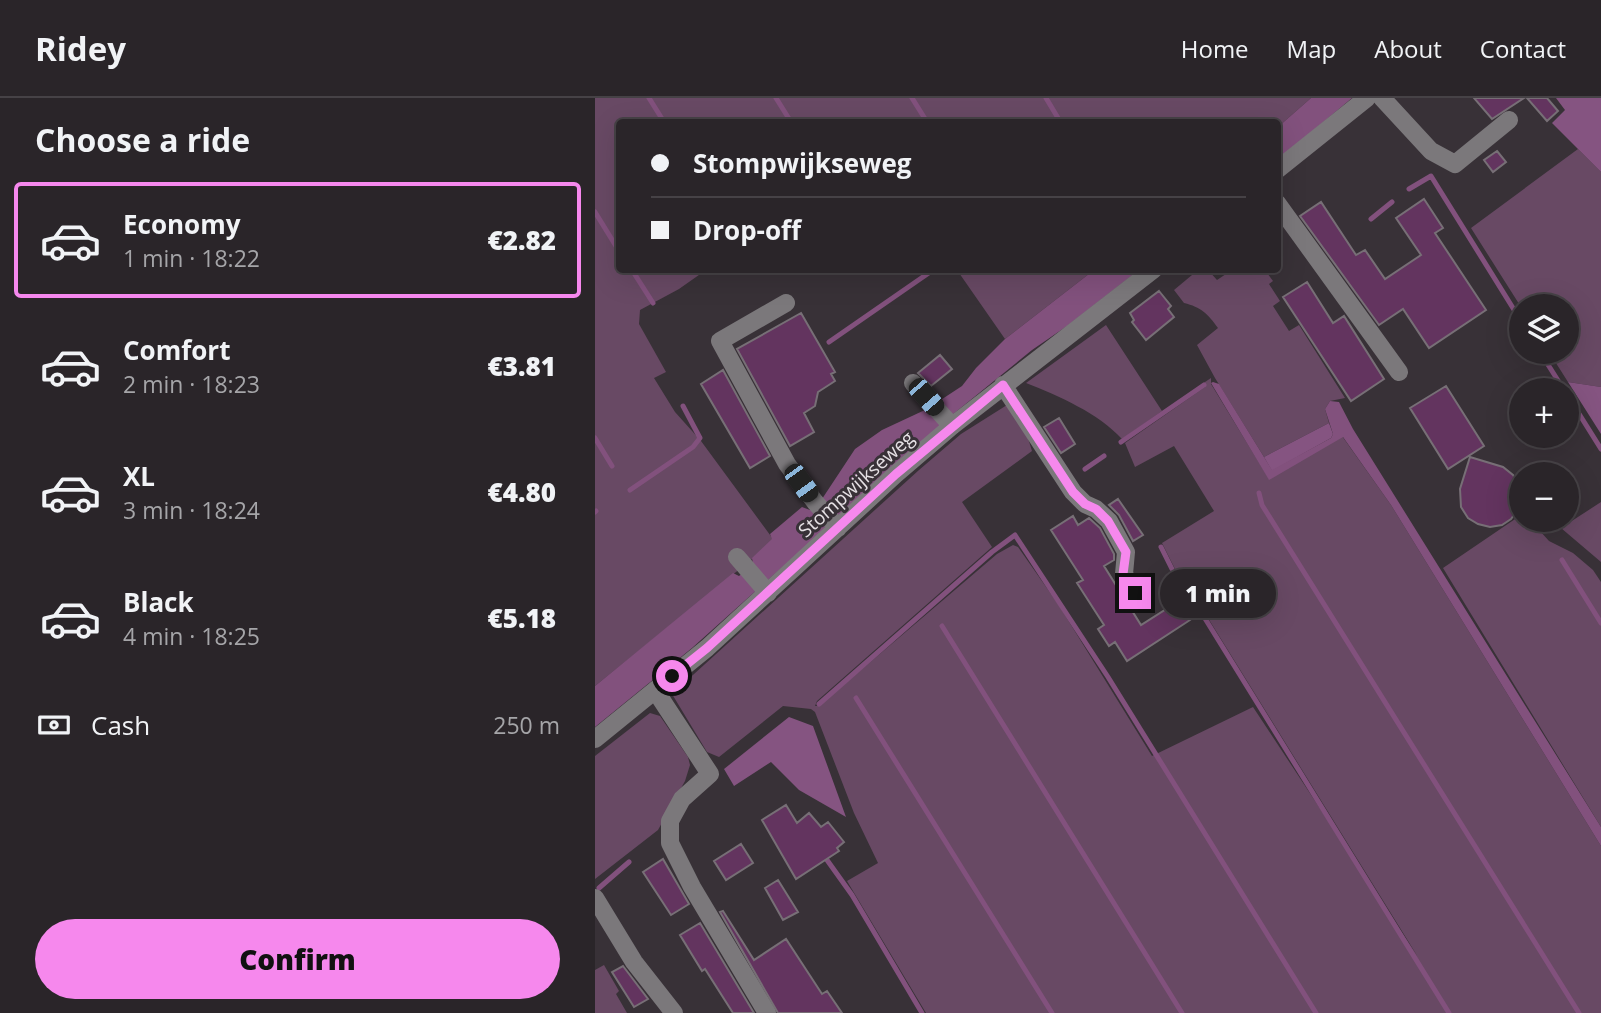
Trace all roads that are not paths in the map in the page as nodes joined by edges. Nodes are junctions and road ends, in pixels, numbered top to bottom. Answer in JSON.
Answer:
{"nodes":[{"id":1,"x":1367,"y":98,"type":"edge"},
{"id":2,"x":1382,"y":98,"type":"edge"},
{"id":3,"x":1509,"y":120,"type":"dead end"},
{"id":4,"x":1281,"y":167,"type":"edge"},
{"id":5,"x":1281,"y":209,"type":"edge"},
{"id":6,"x":1149,"y":273,"type":"edge"},
{"id":7,"x":786,"y":303,"type":"dead end"},
{"id":8,"x":1399,"y":372,"type":"dead end"},
{"id":9,"x":913,"y":383,"type":"dead end"},
{"id":10,"x":1003,"y":385,"type":"junction"},
{"id":11,"x":950,"y":424,"type":"junction"},
{"id":12,"x":836,"y":526,"type":"junction"},
{"id":13,"x":740,"y":561,"type":"dead end"},
{"id":14,"x":765,"y":590,"type":"junction"},
{"id":15,"x":1135,"y":593,"type":"dead end"},
{"id":16,"x":655,"y":690,"type":"junction"},
{"id":17,"x":595,"y":739,"type":"edge"},
{"id":18,"x":595,"y":898,"type":"edge"},
{"id":19,"x":674,"y":1013,"type":"edge"},
{"id":20,"x":767,"y":1013,"type":"edge"}],
"edges":[{"from":1,"to":4,"type":"street"},
{"from":2,"to":3,"type":"street"},
{"from":5,"to":8,"type":"street"},
{"from":6,"to":10,"type":"street","name":"Stompwijkseweg"},
{"from":7,"to":12,"type":"street"},
{"from":9,"to":11,"type":"street"},
{"from":10,"to":11,"type":"street","name":"Stompwijkseweg"},
{"from":10,"to":15,"type":"street"},
{"from":11,"to":12,"type":"street","name":"Stompwijkseweg"},
{"from":12,"to":14,"type":"street","name":"Stompwijkseweg"},
{"from":13,"to":14,"type":"street"},
{"from":14,"to":16,"type":"street","name":"Stompwijkseweg"},
{"from":16,"to":17,"type":"street","name":"Stompwijkseweg"},
{"from":16,"to":20,"type":"street"},
{"from":18,"to":19,"type":"street"}]}
